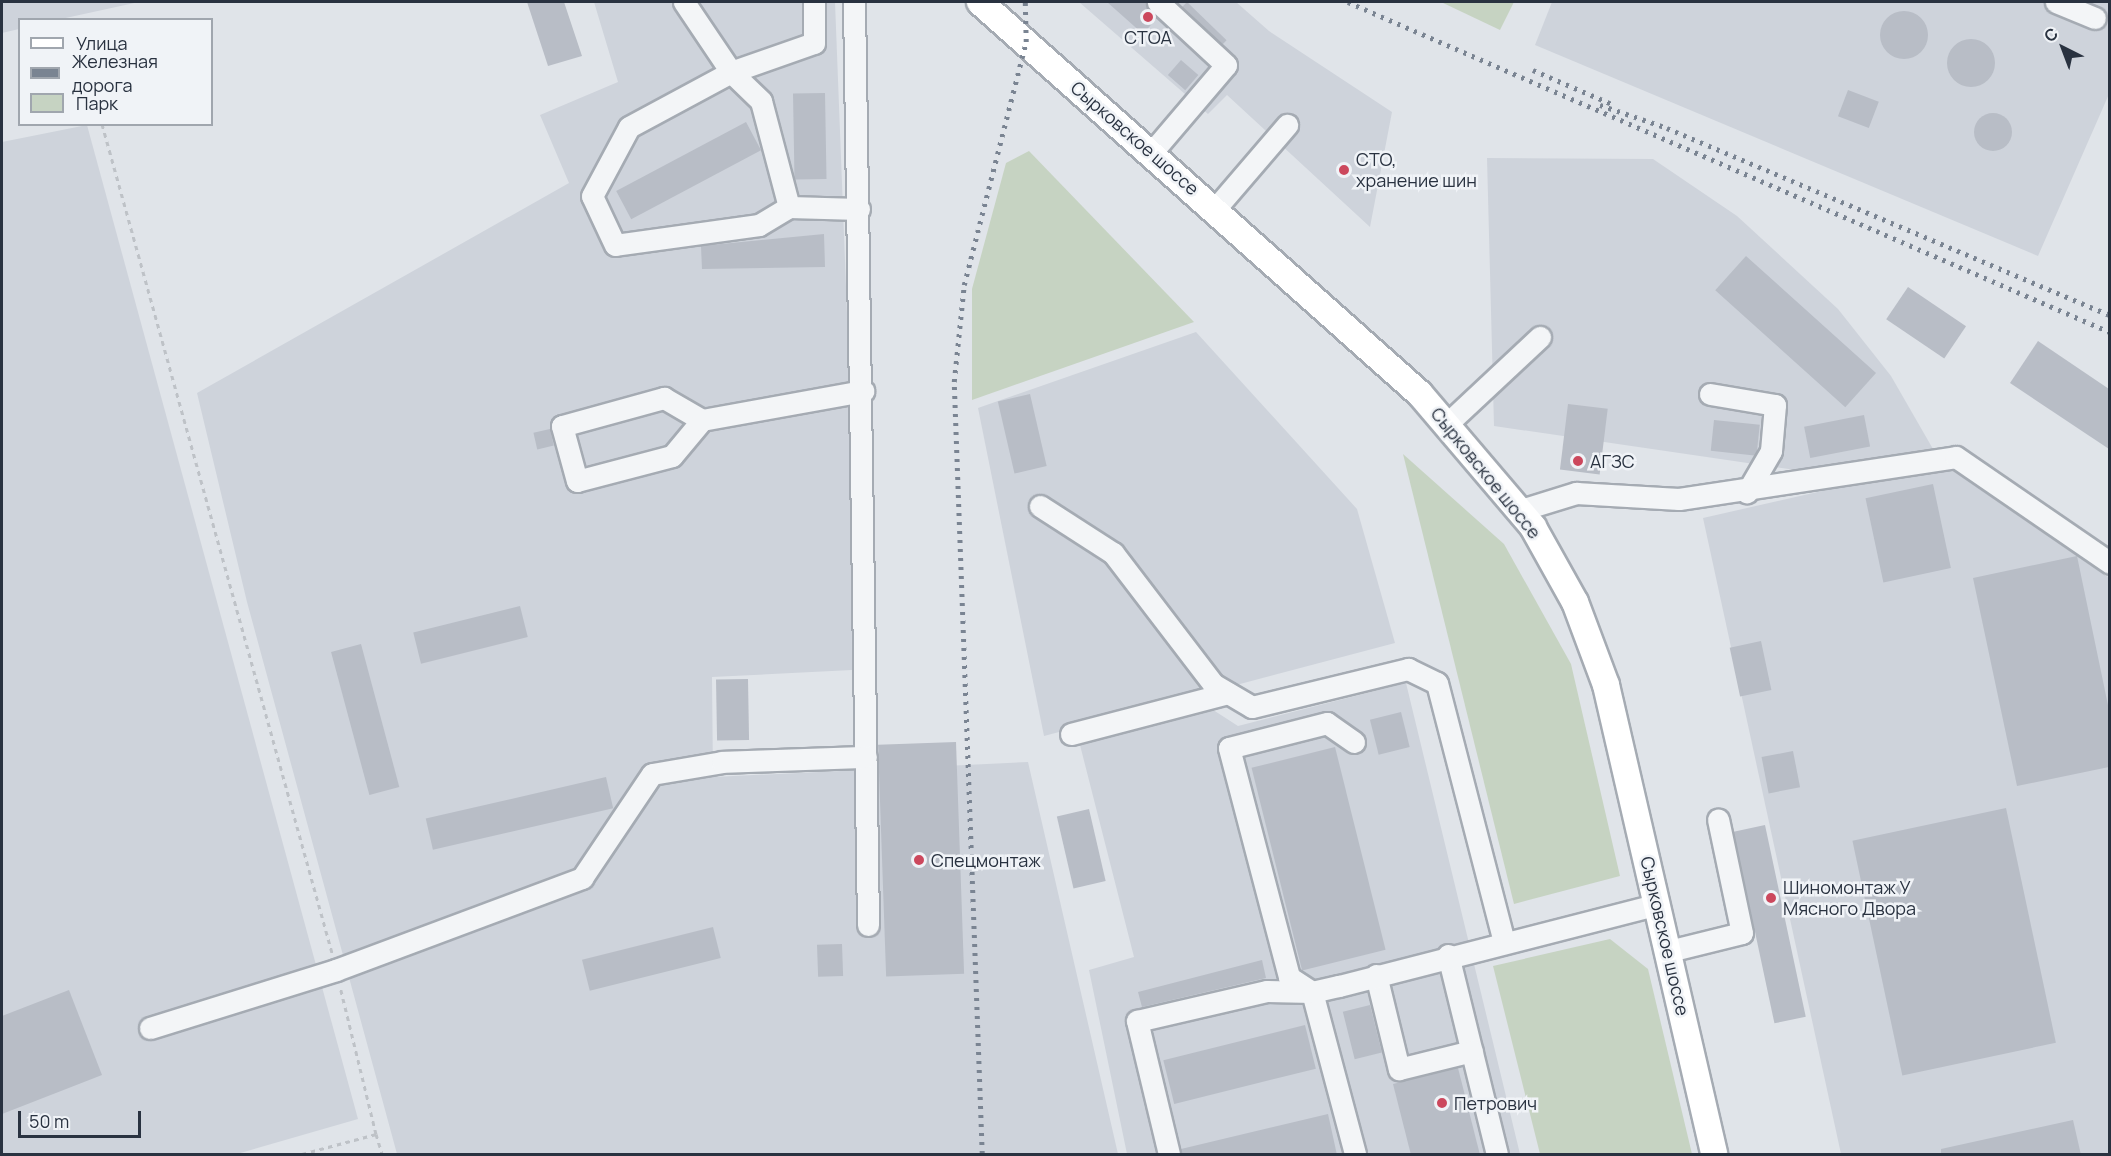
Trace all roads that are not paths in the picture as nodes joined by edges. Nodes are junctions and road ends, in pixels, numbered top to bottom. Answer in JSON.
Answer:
{"nodes":[{"id":1,"x":684,"y":2,"type":"edge"},
{"id":2,"x":814,"y":2,"type":"edge"},
{"id":3,"x":854,"y":2,"type":"edge"},
{"id":4,"x":980,"y":2,"type":"edge"},
{"id":5,"x":1158,"y":2,"type":"edge"},
{"id":6,"x":2056,"y":2,"type":"edge"},
{"id":7,"x":2095,"y":18,"type":"dead end"},
{"id":8,"x":731,"y":72,"type":"junction"},
{"id":9,"x":1287,"y":126,"type":"dead end"},
{"id":10,"x":1152,"y":152,"type":"junction"},
{"id":11,"x":789,"y":207,"type":"junction"},
{"id":12,"x":859,"y":209,"type":"junction"},
{"id":13,"x":1215,"y":209,"type":"junction"},
{"id":14,"x":1540,"y":337,"type":"dead end"},
{"id":15,"x":863,"y":391,"type":"junction"},
{"id":16,"x":1710,"y":394,"type":"dead end"},
{"id":17,"x":702,"y":420,"type":"junction"},
{"id":18,"x":1448,"y":423,"type":"junction"},
{"id":19,"x":1747,"y":492,"type":"junction"},
{"id":20,"x":1040,"y":506,"type":"dead end"},
{"id":21,"x":1521,"y":510,"type":"junction"},
{"id":22,"x":2109,"y":563,"type":"edge"},
{"id":23,"x":1228,"y":693,"type":"junction"},
{"id":24,"x":1071,"y":734,"type":"dead end"},
{"id":25,"x":1354,"y":742,"type":"dead end"},
{"id":26,"x":866,"y":757,"type":"junction"},
{"id":27,"x":1718,"y":819,"type":"dead end"},
{"id":28,"x":1658,"y":904,"type":"junction"},
{"id":29,"x":868,"y":925,"type":"dead end"},
{"id":30,"x":1504,"y":942,"type":"junction"},
{"id":31,"x":1669,"y":951,"type":"junction"},
{"id":32,"x":1448,"y":954,"type":"junction"},
{"id":33,"x":1376,"y":975,"type":"junction"},
{"id":34,"x":1312,"y":992,"type":"junction"},
{"id":35,"x":150,"y":1028,"type":"dead end"},
{"id":36,"x":1472,"y":1052,"type":"junction"},
{"id":37,"x":1169,"y":1155,"type":"edge"},
{"id":38,"x":1355,"y":1155,"type":"edge"},
{"id":39,"x":1497,"y":1155,"type":"edge"},
{"id":40,"x":1714,"y":1155,"type":"edge"}],
"edges":[{"from":1,"to":8,"type":"lane"},
{"from":2,"to":8,"type":"lane"},
{"from":3,"to":12,"type":"lane"},
{"from":4,"to":10,"type":"main road","name":"Сырковское шоссе"},
{"from":5,"to":10,"type":"lane"},
{"from":6,"to":7,"type":"lane"},
{"from":8,"to":11,"type":"lane"},
{"from":8,"to":11,"type":"lane"},
{"from":9,"to":13,"type":"lane"},
{"from":10,"to":13,"type":"main road","name":"Сырковское шоссе"},
{"from":11,"to":12,"type":"lane"},
{"from":12,"to":15,"type":"lane"},
{"from":13,"to":18,"type":"main road","name":"Сырковское шоссе"},
{"from":14,"to":18,"type":"lane"},
{"from":15,"to":17,"type":"lane"},
{"from":15,"to":26,"type":"lane"},
{"from":16,"to":19,"type":"lane"},
{"from":17,"to":17,"type":"lane"},
{"from":18,"to":21,"type":"main road","name":"Сырковское шоссе"},
{"from":19,"to":21,"type":"lane"},
{"from":19,"to":22,"type":"lane"},
{"from":20,"to":23,"type":"lane"},
{"from":21,"to":28,"type":"main road","name":"Сырковское шоссе"},
{"from":23,"to":24,"type":"lane"},
{"from":23,"to":30,"type":"lane"},
{"from":25,"to":34,"type":"lane"},
{"from":26,"to":29,"type":"lane"},
{"from":26,"to":35,"type":"lane"},
{"from":27,"to":31,"type":"lane"},
{"from":28,"to":30,"type":"lane"},
{"from":28,"to":31,"type":"main road","name":"Сырковское шоссе"},
{"from":30,"to":32,"type":"lane"},
{"from":31,"to":40,"type":"main road","name":"Сырковское шоссе"},
{"from":32,"to":33,"type":"lane"},
{"from":32,"to":36,"type":"lane"},
{"from":33,"to":34,"type":"lane"},
{"from":33,"to":36,"type":"lane"},
{"from":34,"to":37,"type":"lane"},
{"from":34,"to":38,"type":"lane"},
{"from":36,"to":39,"type":"lane"}]}
